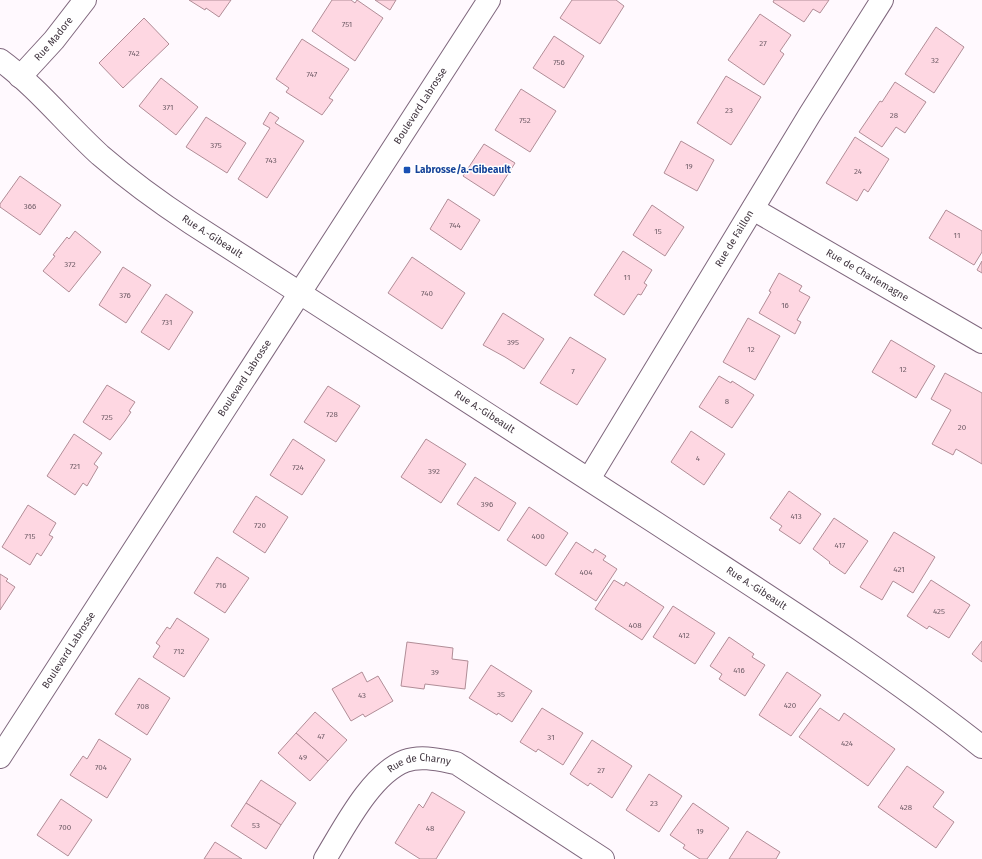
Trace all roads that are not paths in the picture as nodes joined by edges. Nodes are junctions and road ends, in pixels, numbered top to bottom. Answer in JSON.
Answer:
{"nodes":[{"id":1,"x":85,"y":0,"type":"edge"},
{"id":2,"x":489,"y":0,"type":"edge"},
{"id":3,"x":882,"y":0,"type":"edge"},
{"id":4,"x":0,"y":60,"type":"edge"},
{"id":5,"x":20,"y":77,"type":"junction"},
{"id":6,"x":753,"y":209,"type":"junction"},
{"id":7,"x":300,"y":293,"type":"junction"},
{"id":8,"x":982,"y":342,"type":"edge"},
{"id":9,"x":589,"y":479,"type":"junction"},
{"id":10,"x":982,"y":747,"type":"edge"},
{"id":11,"x":0,"y":757,"type":"edge"},
{"id":12,"x":325,"y":859,"type":"edge"},
{"id":13,"x":603,"y":859,"type":"edge"}],
"edges":[{"from":1,"to":5,"type":"street","name":"Rue Madore"},
{"from":2,"to":7,"type":"street","name":"Boulevard Labrosse"},
{"from":3,"to":6,"type":"street","name":"Rue de Faillon"},
{"from":4,"to":5,"type":"street","name":"Rue A.-Gibeault"},
{"from":5,"to":7,"type":"street","name":"Rue A.-Gibeault"},
{"from":6,"to":8,"type":"street","name":"Rue de Charlemagne"},
{"from":6,"to":9,"type":"street","name":"Rue de Faillon"},
{"from":7,"to":9,"type":"street","name":"Rue A.-Gibeault"},
{"from":7,"to":11,"type":"street","name":"Boulevard Labrosse"},
{"from":9,"to":10,"type":"street","name":"Rue A.-Gibeault"},
{"from":12,"to":13,"type":"street","name":"Rue de Charny"}]}
